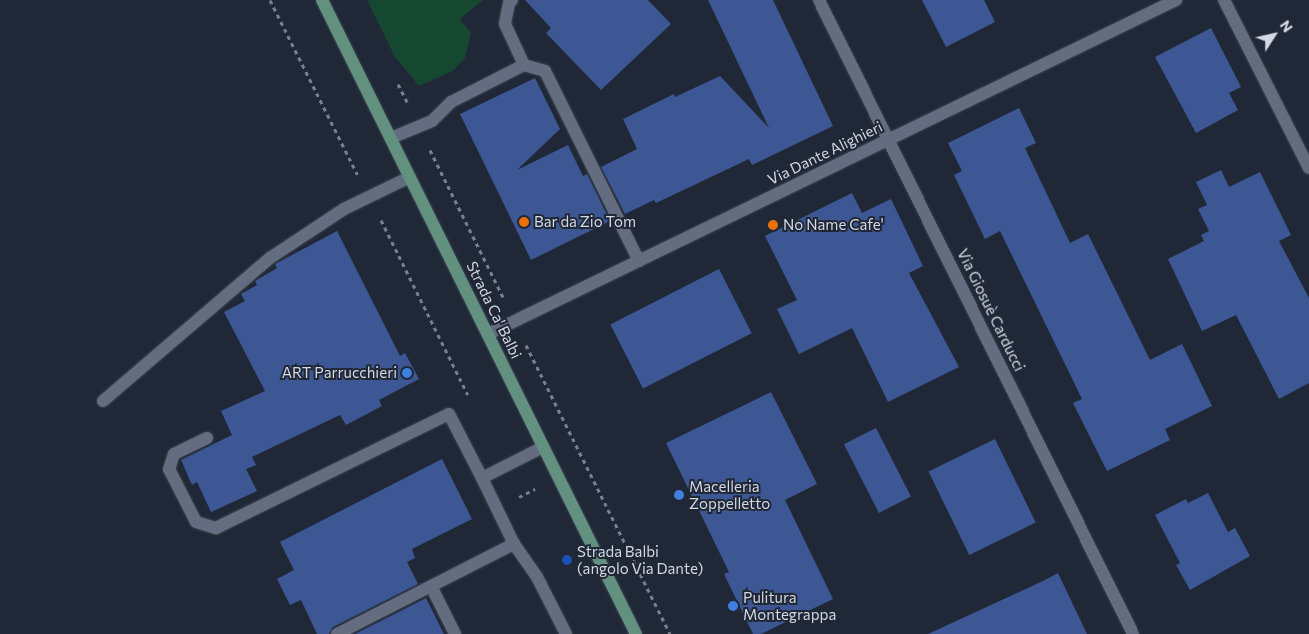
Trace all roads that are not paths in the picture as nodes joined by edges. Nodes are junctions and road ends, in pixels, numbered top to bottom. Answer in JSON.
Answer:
{"nodes":[{"id":1,"x":322,"y":0,"type":"edge"},
{"id":2,"x":512,"y":0,"type":"edge"},
{"id":3,"x":819,"y":0,"type":"edge"},
{"id":4,"x":1176,"y":0,"type":"edge"},
{"id":5,"x":1224,"y":0,"type":"edge"},
{"id":6,"x":524,"y":65,"type":"junction"},
{"id":7,"x":391,"y":138,"type":"junction"},
{"id":8,"x":888,"y":140,"type":"junction"},
{"id":9,"x":1309,"y":168,"type":"edge"},
{"id":10,"x":410,"y":177,"type":"junction"},
{"id":11,"x":639,"y":261,"type":"junction"},
{"id":12,"x":488,"y":334,"type":"junction"},
{"id":13,"x":103,"y":401,"type":"dead end"},
{"id":14,"x":207,"y":438,"type":"dead end"},
{"id":15,"x":543,"y":447,"type":"junction"},
{"id":16,"x":482,"y":478,"type":"junction"},
{"id":17,"x":514,"y":544,"type":"junction"},
{"id":18,"x":431,"y":586,"type":"junction"},
{"id":19,"x":337,"y":634,"type":"edge"},
{"id":20,"x":455,"y":634,"type":"edge"},
{"id":21,"x":566,"y":634,"type":"edge"},
{"id":22,"x":636,"y":634,"type":"edge"},
{"id":23,"x":1133,"y":634,"type":"edge"}],
"edges":[{"from":1,"to":7,"type":"main road","name":"Strada Ca' Balbi"},
{"from":2,"to":6,"type":"street"},
{"from":3,"to":8,"type":"street","name":"Via Giosuè Carducci"},
{"from":4,"to":8,"type":"street","name":"Via Dante Alighieri"},
{"from":5,"to":9,"type":"street"},
{"from":6,"to":7,"type":"street"},
{"from":6,"to":11,"type":"street"},
{"from":7,"to":10,"type":"main road","name":"Strada Ca' Balbi"},
{"from":8,"to":11,"type":"street","name":"Via Dante Alighieri"},
{"from":8,"to":23,"type":"street","name":"Via Giosuè Carducci"},
{"from":10,"to":12,"type":"main road","name":"Strada Ca' Balbi"},
{"from":10,"to":13,"type":"street"},
{"from":11,"to":12,"type":"street","name":"Via Dante Alighieri"},
{"from":12,"to":15,"type":"main road","name":"Strada Ca' Balbi"},
{"from":14,"to":16,"type":"street"},
{"from":15,"to":16,"type":"street"},
{"from":15,"to":22,"type":"main road","name":"Strada Ca' Balbi"},
{"from":16,"to":17,"type":"street"},
{"from":17,"to":18,"type":"street"},
{"from":17,"to":21,"type":"street"},
{"from":18,"to":19,"type":"street"},
{"from":18,"to":20,"type":"street"}]}
